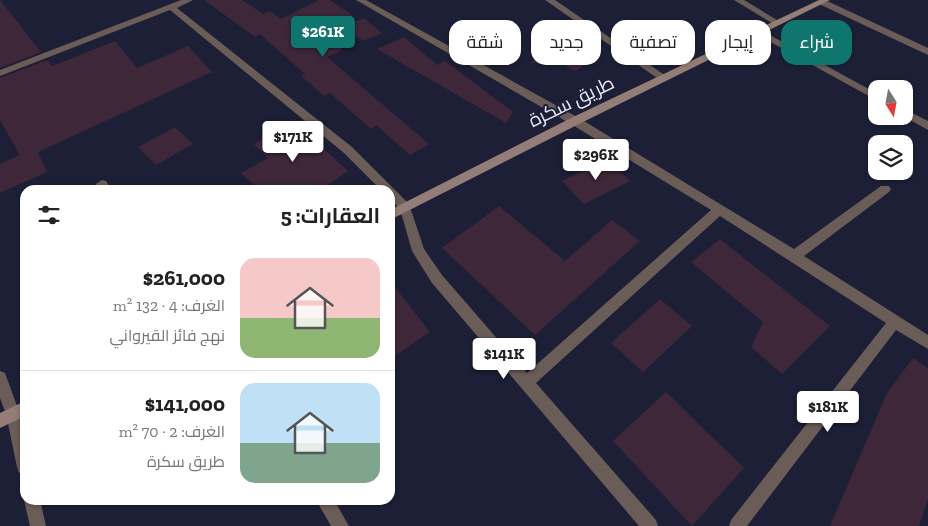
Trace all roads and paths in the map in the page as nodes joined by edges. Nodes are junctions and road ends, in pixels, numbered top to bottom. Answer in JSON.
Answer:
{"nodes":[{"id":1,"x":189,"y":0,"type":"edge"},
{"id":2,"x":360,"y":0,"type":"edge"},
{"id":3,"x":549,"y":0,"type":"edge"},
{"id":4,"x":738,"y":0,"type":"edge"},
{"id":5,"x":824,"y":1,"type":"edge"},
{"id":6,"x":171,"y":7,"type":"junction"},
{"id":7,"x":778,"y":23,"type":"junction"},
{"id":8,"x":771,"y":26,"type":"edge"},
{"id":9,"x":771,"y":39,"type":"edge"},
{"id":10,"x":928,"y":52,"type":"edge"},
{"id":11,"x":705,"y":58,"type":"edge"},
{"id":12,"x":0,"y":73,"type":"edge"},
{"id":13,"x":663,"y":78,"type":"junction"},
{"id":14,"x":868,"y":93,"type":"edge"},
{"id":15,"x":913,"y":117,"type":"edge"},
{"id":16,"x":575,"y":121,"type":"junction"},
{"id":17,"x":928,"y":126,"type":"edge"},
{"id":18,"x":383,"y":185,"type":"edge"},
{"id":19,"x":885,"y":189,"type":"dead end"},
{"id":20,"x":395,"y":197,"type":"edge"},
{"id":21,"x":405,"y":207,"type":"junction"},
{"id":22,"x":718,"y":211,"type":"junction"},
{"id":23,"x":395,"y":212,"type":"edge"},
{"id":24,"x":794,"y":256,"type":"junction"},
{"id":25,"x":895,"y":321,"type":"junction"},
{"id":26,"x":928,"y":342,"type":"edge"},
{"id":27,"x":0,"y":378,"type":"edge"},
{"id":28,"x":526,"y":383,"type":"junction"},
{"id":29,"x":13,"y":414,"type":"edge"},
{"id":30,"x":20,"y":445,"type":"edge"},
{"id":31,"x":33,"y":505,"type":"edge"},
{"id":32,"x":327,"y":505,"type":"edge"},
{"id":33,"x":38,"y":526,"type":"edge"},
{"id":34,"x":341,"y":526,"type":"edge"},
{"id":35,"x":650,"y":526,"type":"edge"},
{"id":36,"x":737,"y":526,"type":"edge"}],
"edges":[{"from":1,"to":6,"type":"street"},
{"from":2,"to":16,"type":"street"},
{"from":3,"to":13,"type":"street"},
{"from":4,"to":7,"type":"street"},
{"from":5,"to":7,"type":"main road","name":"طريق سكرة"},
{"from":5,"to":10,"type":"street"},
{"from":6,"to":12,"type":"street"},
{"from":6,"to":18,"type":"street"},
{"from":7,"to":8,"type":"main road","name":"طريق سكرة"},
{"from":9,"to":14,"type":"street"},
{"from":11,"to":13,"type":"main road","name":"طريق سكرة"},
{"from":13,"to":16,"type":"main road","name":"طريق سكرة"},
{"from":15,"to":17,"type":"street"},
{"from":16,"to":21,"type":"main road","name":"طريق سكرة"},
{"from":16,"to":22,"type":"street"},
{"from":19,"to":24,"type":"street"},
{"from":20,"to":21,"type":"street"},
{"from":21,"to":23,"type":"main road","name":"طريق سكرة"},
{"from":21,"to":28,"type":"street"},
{"from":22,"to":24,"type":"street"},
{"from":22,"to":28,"type":"street"},
{"from":24,"to":25,"type":"street"},
{"from":25,"to":26,"type":"street"},
{"from":25,"to":36,"type":"street"},
{"from":27,"to":29,"type":"street"},
{"from":28,"to":35,"type":"street"},
{"from":29,"to":30,"type":"street"},
{"from":31,"to":33,"type":"street"},
{"from":32,"to":34,"type":"street"}]}
